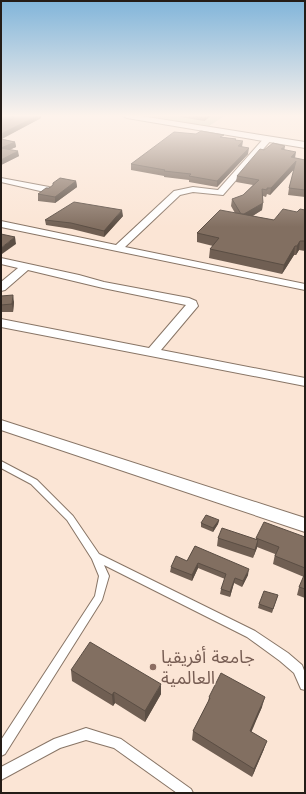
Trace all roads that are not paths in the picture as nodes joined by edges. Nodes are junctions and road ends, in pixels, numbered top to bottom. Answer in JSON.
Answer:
{"nodes":[{"id":1,"x":255,"y":153,"type":"edge"},
{"id":2,"x":1,"y":180,"type":"edge"},
{"id":3,"x":49,"y":190,"type":"edge"},
{"id":4,"x":1,"y":224,"type":"edge"},
{"id":5,"x":118,"y":248,"type":"junction"},
{"id":6,"x":1,"y":261,"type":"edge"},
{"id":7,"x":26,"y":266,"type":"junction"},
{"id":8,"x":305,"y":287,"type":"edge"},
{"id":9,"x":1,"y":288,"type":"edge"},
{"id":10,"x":1,"y":323,"type":"edge"},
{"id":11,"x":152,"y":352,"type":"junction"},
{"id":12,"x":305,"y":382,"type":"edge"},
{"id":13,"x":1,"y":425,"type":"edge"},
{"id":14,"x":1,"y":464,"type":"edge"},
{"id":15,"x":305,"y":524,"type":"edge"},
{"id":16,"x":96,"y":557,"type":"junction"},
{"id":17,"x":305,"y":684,"type":"edge"},
{"id":18,"x":1,"y":750,"type":"edge"},
{"id":19,"x":1,"y":774,"type":"edge"},
{"id":20,"x":187,"y":793,"type":"edge"}],
"edges":[{"from":1,"to":5,"type":"street"},
{"from":2,"to":3,"type":"street"},
{"from":4,"to":5,"type":"street"},
{"from":5,"to":8,"type":"street"},
{"from":6,"to":7,"type":"street"},
{"from":7,"to":9,"type":"street"},
{"from":7,"to":11,"type":"street"},
{"from":10,"to":11,"type":"street"},
{"from":11,"to":12,"type":"street"},
{"from":13,"to":15,"type":"street"},
{"from":14,"to":16,"type":"lane"},
{"from":16,"to":17,"type":"lane"},
{"from":16,"to":18,"type":"lane"},
{"from":19,"to":20,"type":"lane"}]}
